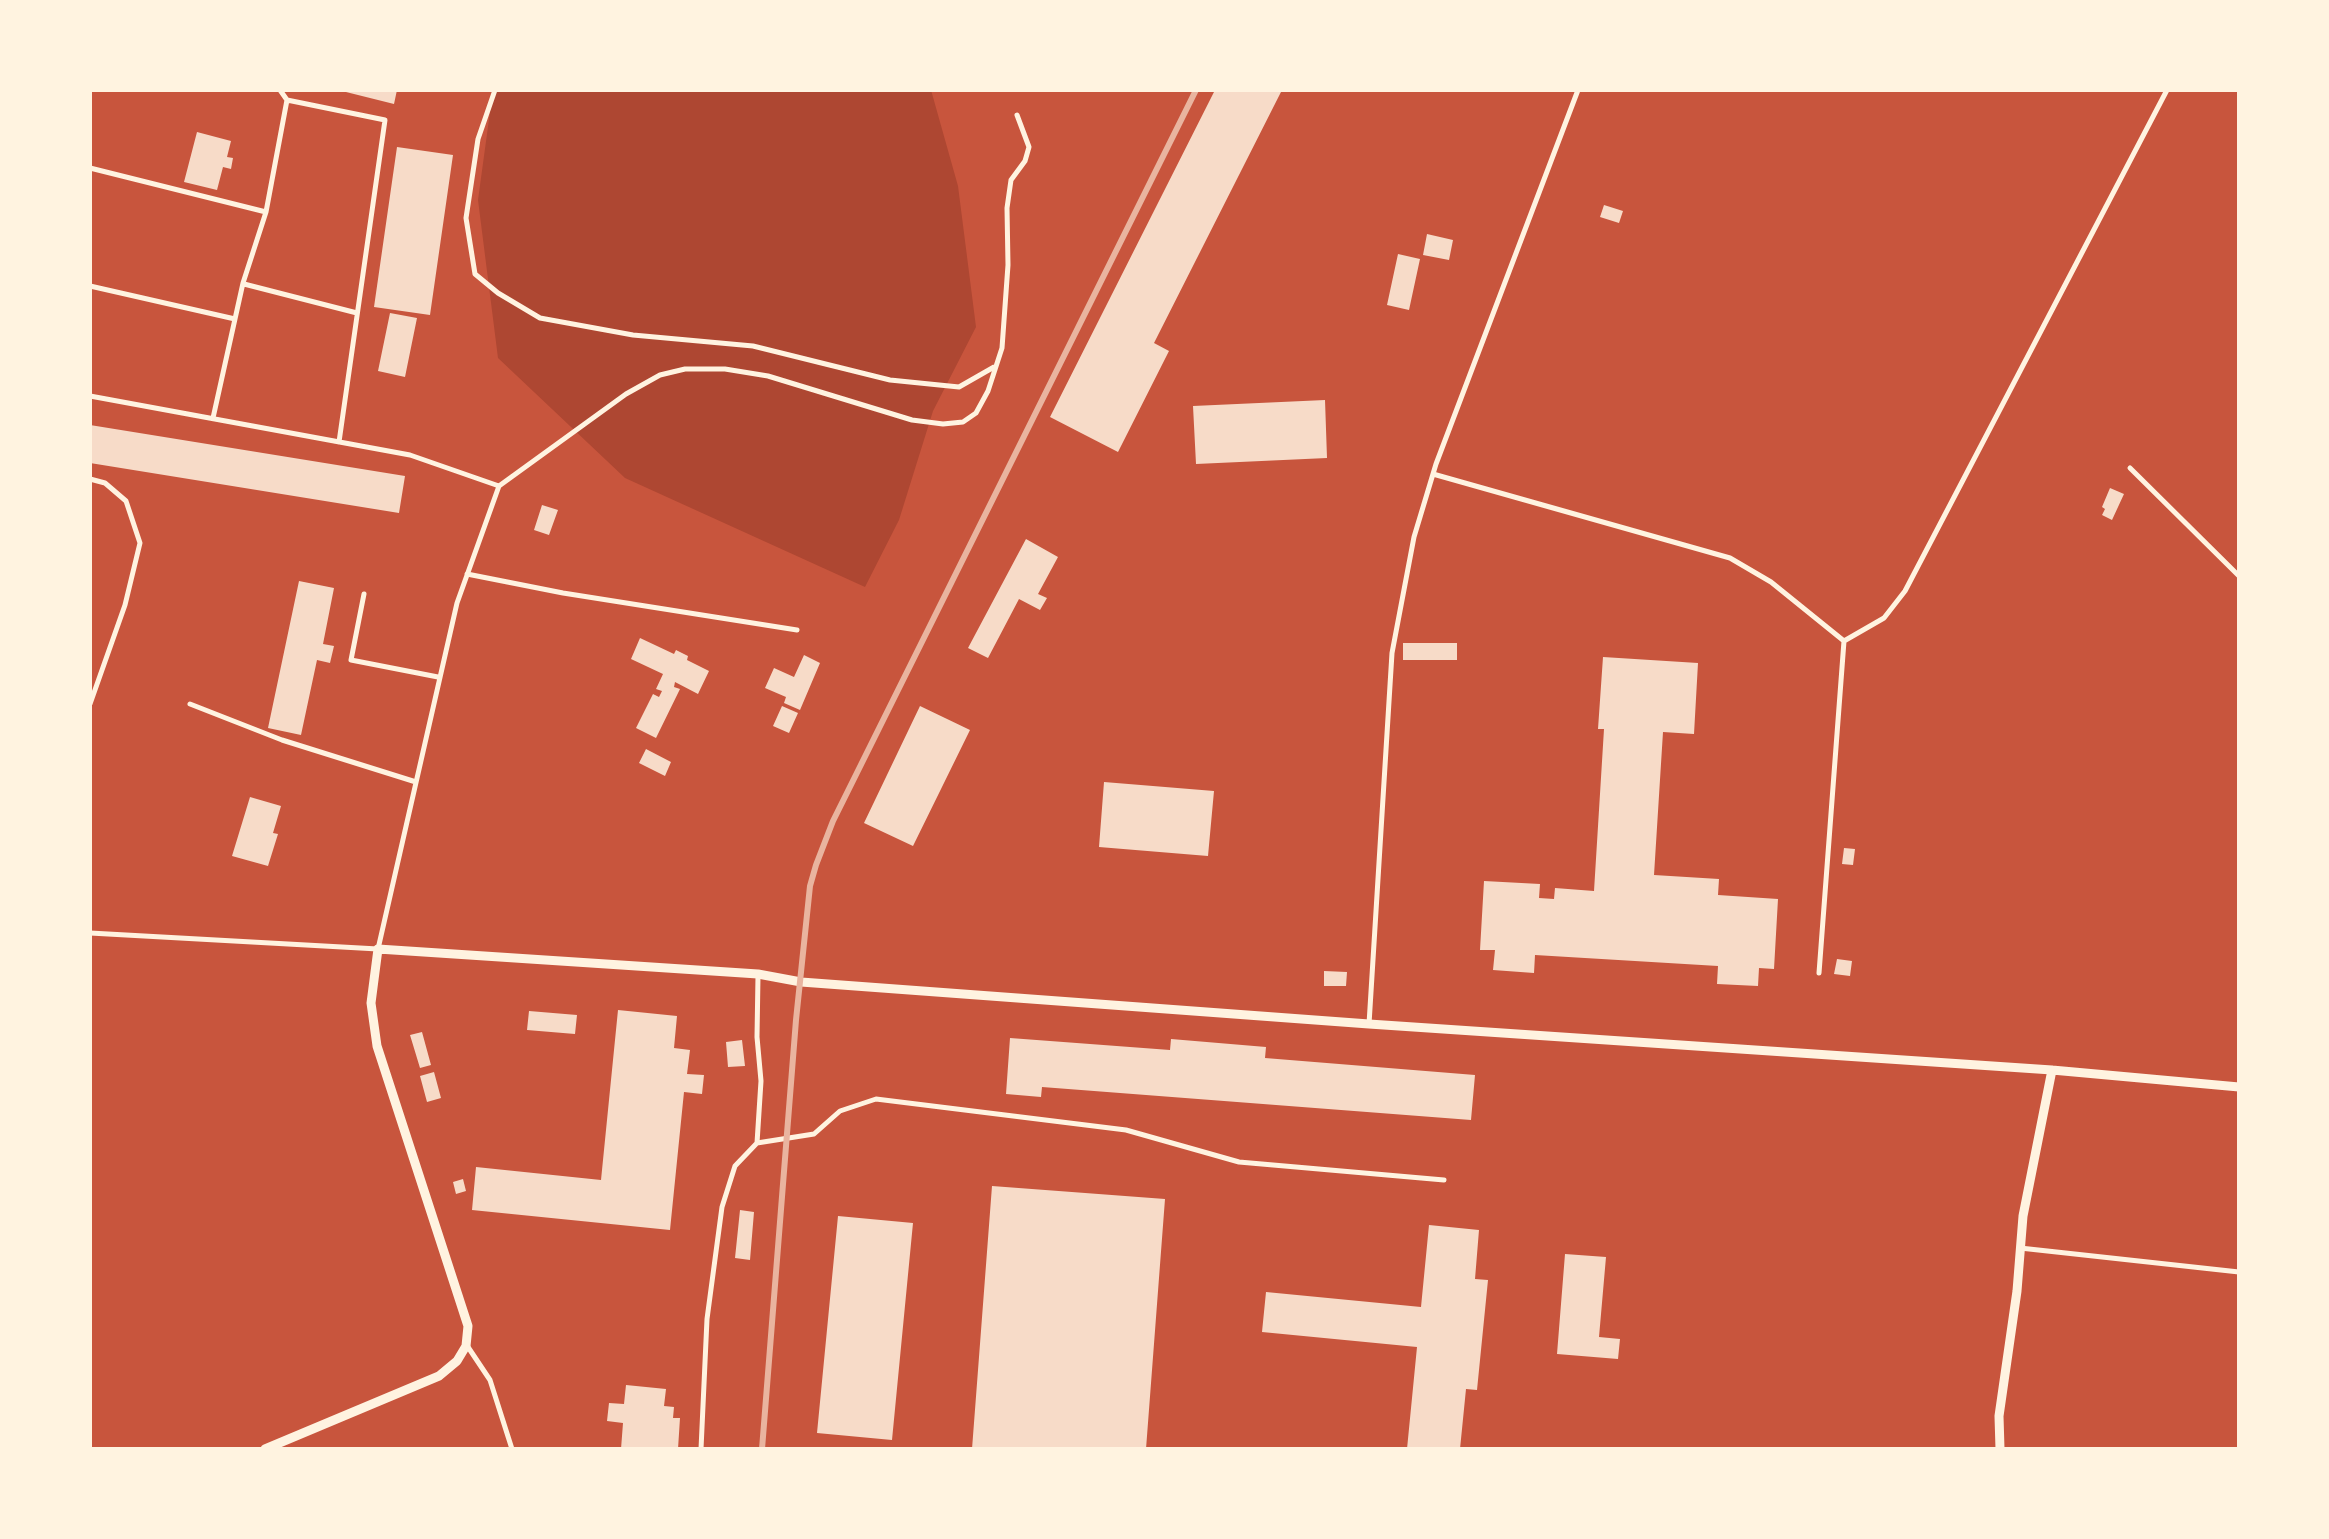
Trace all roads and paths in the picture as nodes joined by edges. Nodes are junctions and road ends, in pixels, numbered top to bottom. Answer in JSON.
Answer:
{"nodes":[{"id":1,"x":280,"y":90,"type":"edge"},
{"id":2,"x":495,"y":90,"type":"edge"},
{"id":3,"x":1578,"y":90,"type":"edge"},
{"id":4,"x":2166,"y":90,"type":"edge"},
{"id":5,"x":287,"y":100,"type":"junction"},
{"id":6,"x":1017,"y":115,"type":"dead end"},
{"id":7,"x":90,"y":168,"type":"edge"},
{"id":8,"x":266,"y":212,"type":"junction"},
{"id":9,"x":243,"y":284,"type":"junction"},
{"id":10,"x":90,"y":286,"type":"edge"},
{"id":11,"x":357,"y":313,"type":"junction"},
{"id":12,"x":235,"y":319,"type":"junction"},
{"id":13,"x":996,"y":366,"type":"junction"},
{"id":14,"x":90,"y":396,"type":"edge"},
{"id":15,"x":212,"y":418,"type":"junction"},
{"id":16,"x":339,"y":442,"type":"junction"},
{"id":17,"x":2130,"y":468,"type":"dead end"},
{"id":18,"x":1433,"y":474,"type":"junction"},
{"id":19,"x":90,"y":479,"type":"edge"},
{"id":20,"x":499,"y":486,"type":"junction"},
{"id":21,"x":467,"y":574,"type":"junction"},
{"id":22,"x":2239,"y":576,"type":"edge"},
{"id":23,"x":364,"y":594,"type":"dead end"},
{"id":24,"x":797,"y":630,"type":"dead end"},
{"id":25,"x":1844,"y":641,"type":"junction"},
{"id":26,"x":440,"y":677,"type":"junction"},
{"id":27,"x":90,"y":704,"type":"edge"},
{"id":28,"x":190,"y":704,"type":"dead end"},
{"id":29,"x":416,"y":782,"type":"junction"},
{"id":30,"x":90,"y":933,"type":"edge"},
{"id":31,"x":378,"y":949,"type":"junction"},
{"id":32,"x":1819,"y":972,"type":"dead end"},
{"id":33,"x":758,"y":974,"type":"junction"},
{"id":34,"x":1368,"y":1024,"type":"junction"},
{"id":35,"x":2052,"y":1070,"type":"junction"},
{"id":36,"x":2239,"y":1086,"type":"edge"},
{"id":37,"x":757,"y":1143,"type":"junction"},
{"id":38,"x":1444,"y":1180,"type":"dead end"},
{"id":39,"x":2020,"y":1248,"type":"junction"},
{"id":40,"x":2239,"y":1272,"type":"edge"},
{"id":41,"x":466,"y":1346,"type":"junction"},
{"id":42,"x":265,"y":1449,"type":"edge"},
{"id":43,"x":512,"y":1449,"type":"edge"},
{"id":44,"x":700,"y":1449,"type":"edge"},
{"id":45,"x":2000,"y":1449,"type":"edge"}],
"edges":[{"from":1,"to":5,"type":"lane"},
{"from":2,"to":13,"type":"lane"},
{"from":3,"to":18,"type":"lane"},
{"from":4,"to":25,"type":"lane"},
{"from":5,"to":8,"type":"lane"},
{"from":5,"to":11,"type":"lane"},
{"from":6,"to":13,"type":"lane"},
{"from":7,"to":8,"type":"lane"},
{"from":8,"to":9,"type":"lane"},
{"from":9,"to":11,"type":"lane"},
{"from":9,"to":12,"type":"lane"},
{"from":10,"to":12,"type":"lane"},
{"from":11,"to":16,"type":"lane"},
{"from":12,"to":15,"type":"lane"},
{"from":13,"to":20,"type":"lane"},
{"from":14,"to":15,"type":"lane"},
{"from":15,"to":16,"type":"lane"},
{"from":16,"to":20,"type":"lane"},
{"from":17,"to":22,"type":"lane"},
{"from":18,"to":25,"type":"lane"},
{"from":18,"to":34,"type":"lane"},
{"from":19,"to":27,"type":"lane"},
{"from":20,"to":21,"type":"lane"},
{"from":21,"to":24,"type":"lane"},
{"from":21,"to":26,"type":"lane"},
{"from":23,"to":26,"type":"lane"},
{"from":25,"to":32,"type":"lane"},
{"from":26,"to":29,"type":"lane"},
{"from":28,"to":29,"type":"lane"},
{"from":29,"to":31,"type":"lane"},
{"from":30,"to":31,"type":"lane"},
{"from":31,"to":33,"type":"street"},
{"from":31,"to":41,"type":"street"},
{"from":33,"to":34,"type":"street"},
{"from":33,"to":37,"type":"lane"},
{"from":34,"to":35,"type":"street"},
{"from":35,"to":36,"type":"street"},
{"from":35,"to":39,"type":"street"},
{"from":37,"to":38,"type":"lane"},
{"from":37,"to":44,"type":"lane"},
{"from":39,"to":40,"type":"lane"},
{"from":39,"to":45,"type":"street"},
{"from":41,"to":42,"type":"street"},
{"from":41,"to":43,"type":"lane"}]}
